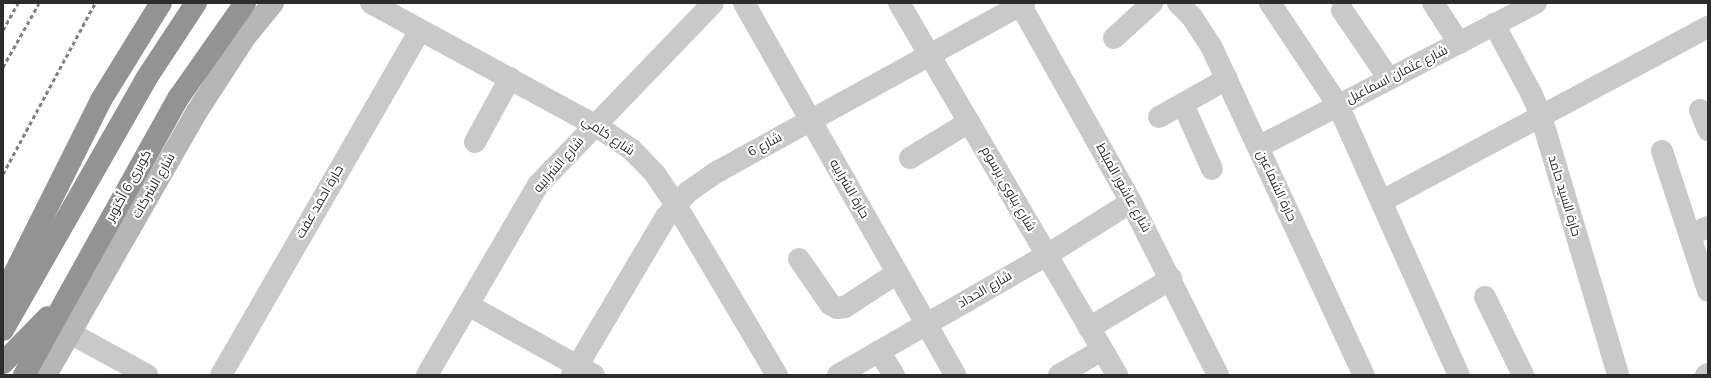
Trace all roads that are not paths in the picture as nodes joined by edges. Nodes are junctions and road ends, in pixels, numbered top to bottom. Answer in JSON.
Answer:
{"nodes":[{"id":1,"x":161,"y":3,"type":"edge"},
{"id":2,"x":196,"y":3,"type":"edge"},
{"id":3,"x":245,"y":3,"type":"edge"},
{"id":4,"x":258,"y":3,"type":"edge"},
{"id":5,"x":273,"y":3,"type":"edge"},
{"id":6,"x":371,"y":3,"type":"edge"},
{"id":7,"x":713,"y":3,"type":"edge"},
{"id":8,"x":744,"y":3,"type":"edge"},
{"id":9,"x":899,"y":3,"type":"edge"},
{"id":10,"x":1152,"y":3,"type":"edge"},
{"id":11,"x":1178,"y":3,"type":"edge"},
{"id":12,"x":1270,"y":3,"type":"edge"},
{"id":13,"x":1433,"y":3,"type":"edge"},
{"id":14,"x":1536,"y":3,"type":"edge"},
{"id":15,"x":1023,"y":4,"type":"edge"},
{"id":16,"x":1342,"y":10,"type":"dead end"},
{"id":17,"x":1494,"y":24,"type":"junction"},
{"id":18,"x":1708,"y":27,"type":"edge"},
{"id":19,"x":420,"y":30,"type":"junction"},
{"id":20,"x":1114,"y":38,"type":"dead end"},
{"id":21,"x":1459,"y":43,"type":"junction"},
{"id":22,"x":930,"y":56,"type":"junction"},
{"id":23,"x":510,"y":78,"type":"junction"},
{"id":24,"x":1389,"y":79,"type":"junction"},
{"id":25,"x":1227,"y":80,"type":"junction"},
{"id":26,"x":1183,"y":104,"type":"junction"},
{"id":27,"x":1338,"y":105,"type":"junction"},
{"id":28,"x":1700,"y":110,"type":"dead end"},
{"id":29,"x":1540,"y":116,"type":"junction"},
{"id":30,"x":1160,"y":117,"type":"dead end"},
{"id":31,"x":810,"y":121,"type":"junction"},
{"id":32,"x":969,"y":122,"type":"junction"},
{"id":33,"x":595,"y":124,"type":"junction"},
{"id":34,"x":1708,"y":130,"type":"edge"},
{"id":35,"x":475,"y":142,"type":"dead end"},
{"id":36,"x":1258,"y":147,"type":"junction"},
{"id":37,"x":1662,"y":151,"type":"dead end"},
{"id":38,"x":910,"y":158,"type":"dead end"},
{"id":39,"x":1212,"y":169,"type":"dead end"},
{"id":40,"x":1382,"y":201,"type":"junction"},
{"id":41,"x":1131,"y":202,"type":"junction"},
{"id":42,"x":676,"y":205,"type":"junction"},
{"id":43,"x":1699,"y":231,"type":"edge"},
{"id":44,"x":1047,"y":255,"type":"junction"},
{"id":45,"x":799,"y":259,"type":"dead end"},
{"id":46,"x":897,"y":273,"type":"junction"},
{"id":47,"x":1171,"y":279,"type":"junction"},
{"id":48,"x":1708,"y":291,"type":"edge"},
{"id":49,"x":69,"y":295,"type":"junction"},
{"id":50,"x":3,"y":296,"type":"edge"},
{"id":51,"x":1485,"y":297,"type":"dead end"},
{"id":52,"x":468,"y":305,"type":"junction"},
{"id":53,"x":926,"y":324,"type":"junction"},
{"id":54,"x":1089,"y":328,"type":"junction"},
{"id":55,"x":3,"y":330,"type":"edge"},
{"id":56,"x":70,"y":333,"type":"junction"},
{"id":57,"x":1102,"y":350,"type":"junction"},
{"id":58,"x":879,"y":351,"type":"junction"},
{"id":59,"x":3,"y":363,"type":"edge"},
{"id":60,"x":581,"y":372,"type":"edge"},
{"id":61,"x":24,"y":375,"type":"edge"},
{"id":62,"x":36,"y":375,"type":"edge"},
{"id":63,"x":46,"y":375,"type":"edge"},
{"id":64,"x":147,"y":375,"type":"edge"},
{"id":65,"x":221,"y":375,"type":"edge"},
{"id":66,"x":427,"y":375,"type":"edge"},
{"id":67,"x":776,"y":375,"type":"edge"},
{"id":68,"x":838,"y":375,"type":"edge"},
{"id":69,"x":894,"y":375,"type":"edge"},
{"id":70,"x":955,"y":375,"type":"edge"},
{"id":71,"x":1059,"y":375,"type":"edge"},
{"id":72,"x":1117,"y":375,"type":"edge"},
{"id":73,"x":1218,"y":375,"type":"edge"},
{"id":74,"x":1364,"y":375,"type":"edge"},
{"id":75,"x":1459,"y":375,"type":"edge"},
{"id":76,"x":1523,"y":375,"type":"edge"},
{"id":77,"x":1618,"y":375,"type":"edge"}],
"edges":[{"from":1,"to":50,"type":"highway"},
{"from":2,"to":55,"type":"highway"},
{"from":3,"to":49,"type":"highway","name":"كوبرى 6 أكتوبر"},
{"from":4,"to":62,"type":"main road","name":"شارع الشركات"},
{"from":5,"to":56,"type":"main road","name":"شارع الشركات"},
{"from":6,"to":19,"type":"street","name":"شارع كامي"},
{"from":7,"to":33,"type":"street","name":"شارع الشرابيه"},
{"from":8,"to":31,"type":"street","name":"حارة الشرابيه"},
{"from":9,"to":22,"type":"street","name":"شارع بباوي برسوم"},
{"from":10,"to":20,"type":"street"},
{"from":11,"to":25,"type":"street","name":"حارة الشماعين"},
{"from":12,"to":27,"type":"street"},
{"from":13,"to":21,"type":"street"},
{"from":14,"to":17,"type":"street","name":"شارع عثمان اسماعيل"},
{"from":15,"to":22,"type":"street","name":"شارع 6"},
{"from":15,"to":41,"type":"street","name":"شارع عاشور المبلط"},
{"from":16,"to":24,"type":"street"},
{"from":17,"to":21,"type":"street","name":"شارع عثمان اسماعيل"},
{"from":17,"to":29,"type":"street","name":"حارة السيد حامد"},
{"from":18,"to":29,"type":"street"},
{"from":19,"to":23,"type":"street","name":"شارع كامي"},
{"from":19,"to":65,"type":"street","name":"حارة احمد عفت"},
{"from":21,"to":24,"type":"street","name":"شارع عثمان اسماعيل"},
{"from":22,"to":31,"type":"street","name":"شارع 6"},
{"from":22,"to":32,"type":"street","name":"شارع بباوي برسوم"},
{"from":23,"to":33,"type":"street","name":"شارع كامي"},
{"from":23,"to":35,"type":"street"},
{"from":24,"to":27,"type":"street","name":"شارع عثمان اسماعيل"},
{"from":25,"to":26,"type":"street"},
{"from":25,"to":36,"type":"street","name":"حارة الشماعين"},
{"from":26,"to":30,"type":"street"},
{"from":26,"to":39,"type":"street"},
{"from":27,"to":36,"type":"street","name":"شارع عثمان اسماعيل"},
{"from":27,"to":40,"type":"street"},
{"from":28,"to":34,"type":"street"},
{"from":29,"to":40,"type":"street"},
{"from":29,"to":77,"type":"street","name":"حارة السيد حامد"},
{"from":31,"to":42,"type":"street","name":"شارع 6"},
{"from":31,"to":46,"type":"street","name":"حارة الشرابيه"},
{"from":32,"to":38,"type":"street"},
{"from":32,"to":44,"type":"street","name":"شارع بباوي برسوم"},
{"from":33,"to":42,"type":"street","name":"شارع كامي"},
{"from":33,"to":52,"type":"street","name":"شارع الشرابيه"},
{"from":36,"to":74,"type":"street","name":"حارة الشماعين"},
{"from":37,"to":43,"type":"street"},
{"from":40,"to":75,"type":"street"},
{"from":41,"to":44,"type":"street","name":"شارع الحداد"},
{"from":41,"to":47,"type":"street","name":"شارع عاشور المبلط"},
{"from":42,"to":60,"type":"street","name":"شارع 6"},
{"from":42,"to":67,"type":"street","name":"شارع كامي"},
{"from":43,"to":48,"type":"street"},
{"from":44,"to":53,"type":"street","name":"شارع الحداد"},
{"from":44,"to":54,"type":"street","name":"شارع بباوي برسوم"},
{"from":45,"to":46,"type":"street"},
{"from":46,"to":53,"type":"street","name":"حارة الشرابيه"},
{"from":47,"to":54,"type":"street"},
{"from":47,"to":73,"type":"street","name":"شارع عاشور المبلط"},
{"from":49,"to":59,"type":"highway"},
{"from":49,"to":61,"type":"highway","name":"كوبرى 6 أكتوبر"},
{"from":51,"to":76,"type":"street"},
{"from":52,"to":60,"type":"street"},
{"from":52,"to":66,"type":"street","name":"شارع الشرابيه"},
{"from":53,"to":58,"type":"street","name":"شارع الحداد"},
{"from":53,"to":70,"type":"street","name":"حارة الشرابيه"},
{"from":54,"to":57,"type":"street","name":"شارع بباوي برسوم"},
{"from":56,"to":63,"type":"main road","name":"شارع الشركات"},
{"from":56,"to":64,"type":"street"},
{"from":57,"to":71,"type":"street"},
{"from":57,"to":72,"type":"street","name":"شارع بباوي برسوم"},
{"from":58,"to":68,"type":"street","name":"شارع الحداد"},
{"from":58,"to":69,"type":"street"}]}
